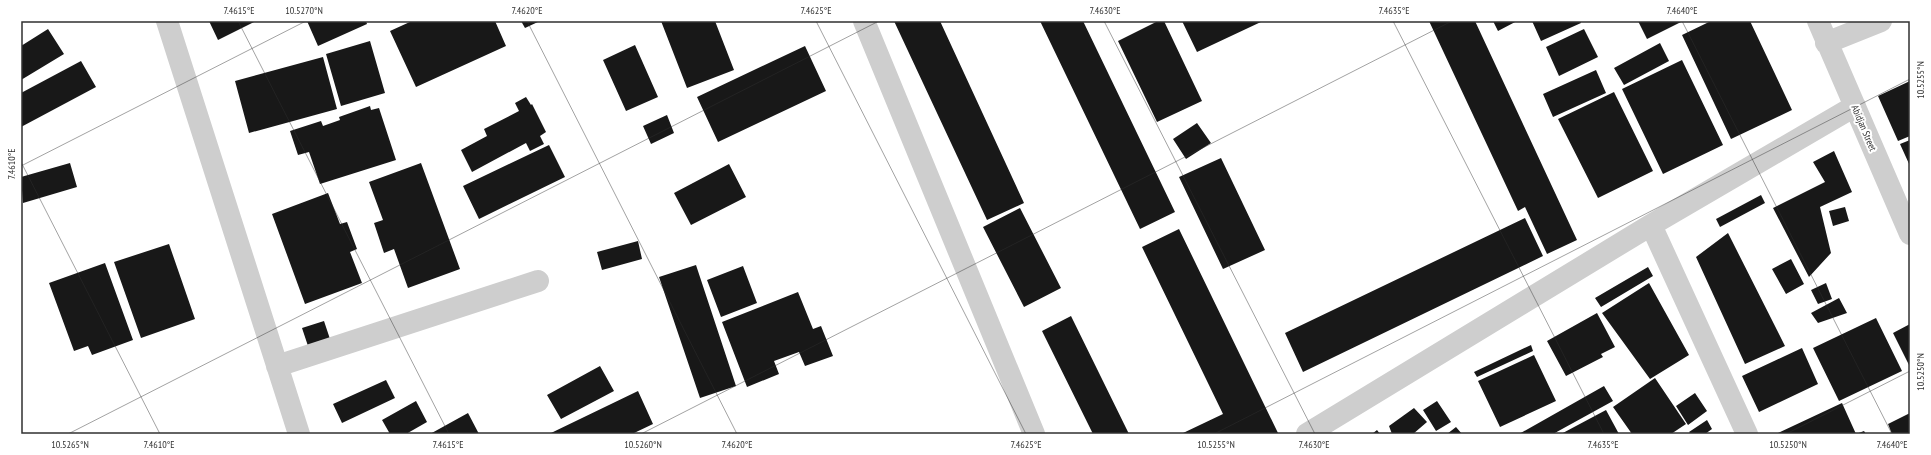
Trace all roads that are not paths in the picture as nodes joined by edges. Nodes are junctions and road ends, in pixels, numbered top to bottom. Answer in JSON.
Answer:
{"nodes":[{"id":1,"x":167,"y":21,"type":"edge"},
{"id":2,"x":864,"y":21,"type":"edge"},
{"id":3,"x":1818,"y":21,"type":"edge"},
{"id":4,"x":1881,"y":21,"type":"edge"},
{"id":5,"x":1826,"y":43,"type":"junction"},
{"id":6,"x":1855,"y":106,"type":"junction"},
{"id":7,"x":1651,"y":225,"type":"junction"},
{"id":8,"x":1910,"y":234,"type":"edge"},
{"id":9,"x":538,"y":281,"type":"dead end"},
{"id":10,"x":277,"y":366,"type":"junction"},
{"id":11,"x":299,"y":434,"type":"edge"},
{"id":12,"x":1034,"y":434,"type":"edge"},
{"id":13,"x":1307,"y":434,"type":"edge"},
{"id":14,"x":1747,"y":434,"type":"edge"}],
"edges":[{"from":1,"to":10,"type":"street"},
{"from":2,"to":12,"type":"street"},
{"from":3,"to":5,"type":"street","name":"Abidjan Street"},
{"from":4,"to":5,"type":"street"},
{"from":5,"to":6,"type":"street","name":"Abidjan Street"},
{"from":6,"to":7,"type":"street"},
{"from":6,"to":8,"type":"street","name":"Abidjan Street"},
{"from":7,"to":13,"type":"street"},
{"from":7,"to":14,"type":"street"},
{"from":9,"to":10,"type":"street"},
{"from":10,"to":11,"type":"street"}]}
